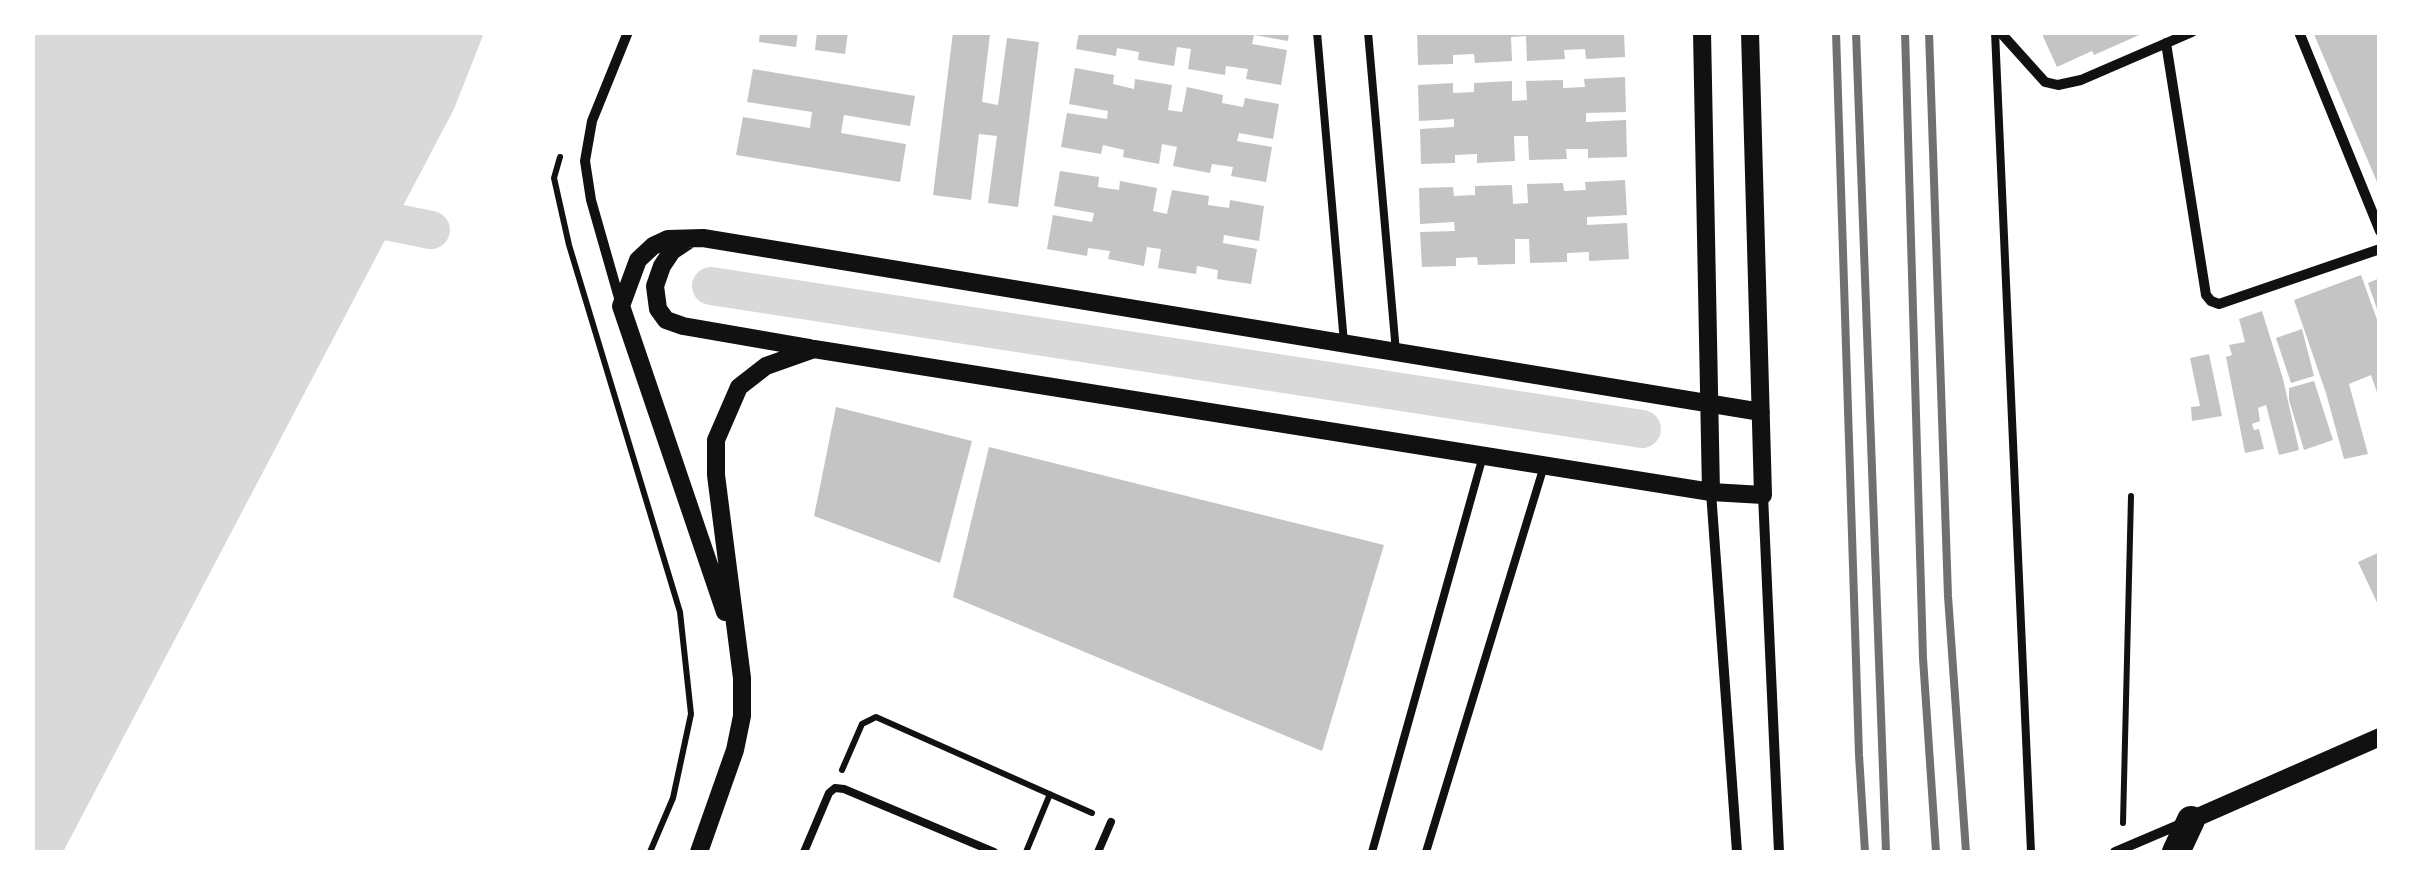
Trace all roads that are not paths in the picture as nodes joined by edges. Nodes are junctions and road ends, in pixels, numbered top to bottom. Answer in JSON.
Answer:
{"nodes":[{"id":1,"x":628,"y":32,"type":"edge"},
{"id":2,"x":1317,"y":32,"type":"edge"},
{"id":3,"x":1368,"y":32,"type":"edge"},
{"id":4,"x":1702,"y":32,"type":"edge"},
{"id":5,"x":1750,"y":32,"type":"edge"},
{"id":6,"x":1998,"y":32,"type":"edge"},
{"id":7,"x":2192,"y":32,"type":"edge"},
{"id":8,"x":2299,"y":32,"type":"edge"},
{"id":9,"x":2166,"y":43,"type":"junction"},
{"id":10,"x":2380,"y":230,"type":"edge"},
{"id":11,"x":695,"y":236,"type":"junction"},
{"id":12,"x":2380,"y":249,"type":"edge"},
{"id":13,"x":621,"y":306,"type":"junction"},
{"id":14,"x":1344,"y":343,"type":"junction"},
{"id":15,"x":814,"y":350,"type":"junction"},
{"id":16,"x":1396,"y":352,"type":"junction"},
{"id":17,"x":1708,"y":404,"type":"junction"},
{"id":18,"x":1761,"y":412,"type":"junction"},
{"id":19,"x":1483,"y":456,"type":"junction"},
{"id":20,"x":1544,"y":466,"type":"junction"},
{"id":21,"x":1710,"y":492,"type":"junction"},
{"id":22,"x":1764,"y":495,"type":"junction"},
{"id":23,"x":736,"y":646,"type":"junction"},
{"id":24,"x":2380,"y":737,"type":"edge"},
{"id":25,"x":2191,"y":820,"type":"junction"},
{"id":26,"x":1111,"y":822,"type":"road end"},
{"id":27,"x":2119,"y":851,"type":"edge"},
{"id":28,"x":699,"y":852,"type":"edge"},
{"id":29,"x":804,"y":852,"type":"edge"},
{"id":30,"x":994,"y":852,"type":"edge"},
{"id":31,"x":1098,"y":852,"type":"edge"},
{"id":32,"x":1372,"y":852,"type":"edge"},
{"id":33,"x":1426,"y":852,"type":"edge"},
{"id":34,"x":1737,"y":852,"type":"edge"},
{"id":35,"x":1779,"y":852,"type":"edge"},
{"id":36,"x":2031,"y":852,"type":"edge"},
{"id":37,"x":2176,"y":852,"type":"edge"}],
"edges":[{"from":1,"to":13,"type":"street"},
{"from":2,"to":14,"type":"lane"},
{"from":3,"to":16,"type":"lane"},
{"from":4,"to":17,"type":"street"},
{"from":5,"to":18,"type":"street"},
{"from":6,"to":9,"type":"street"},
{"from":6,"to":36,"type":"lane"},
{"from":7,"to":9,"type":"street"},
{"from":8,"to":10,"type":"street"},
{"from":9,"to":12,"type":"street"},
{"from":11,"to":13,"type":"street"},
{"from":11,"to":14,"type":"street"},
{"from":11,"to":15,"type":"street"},
{"from":13,"to":23,"type":"street"},
{"from":14,"to":16,"type":"street"},
{"from":15,"to":19,"type":"street"},
{"from":15,"to":23,"type":"street"},
{"from":16,"to":17,"type":"street"},
{"from":17,"to":18,"type":"street"},
{"from":17,"to":21,"type":"street"},
{"from":18,"to":22,"type":"street"},
{"from":19,"to":20,"type":"street"},
{"from":19,"to":32,"type":"lane"},
{"from":20,"to":21,"type":"street"},
{"from":20,"to":33,"type":"lane"},
{"from":21,"to":22,"type":"street"},
{"from":21,"to":34,"type":"street"},
{"from":22,"to":35,"type":"street"},
{"from":23,"to":28,"type":"street"},
{"from":24,"to":25,"type":"street"},
{"from":25,"to":27,"type":"street"},
{"from":25,"to":37,"type":"highway"},
{"from":26,"to":31,"type":"lane"},
{"from":29,"to":30,"type":"lane"}]}
